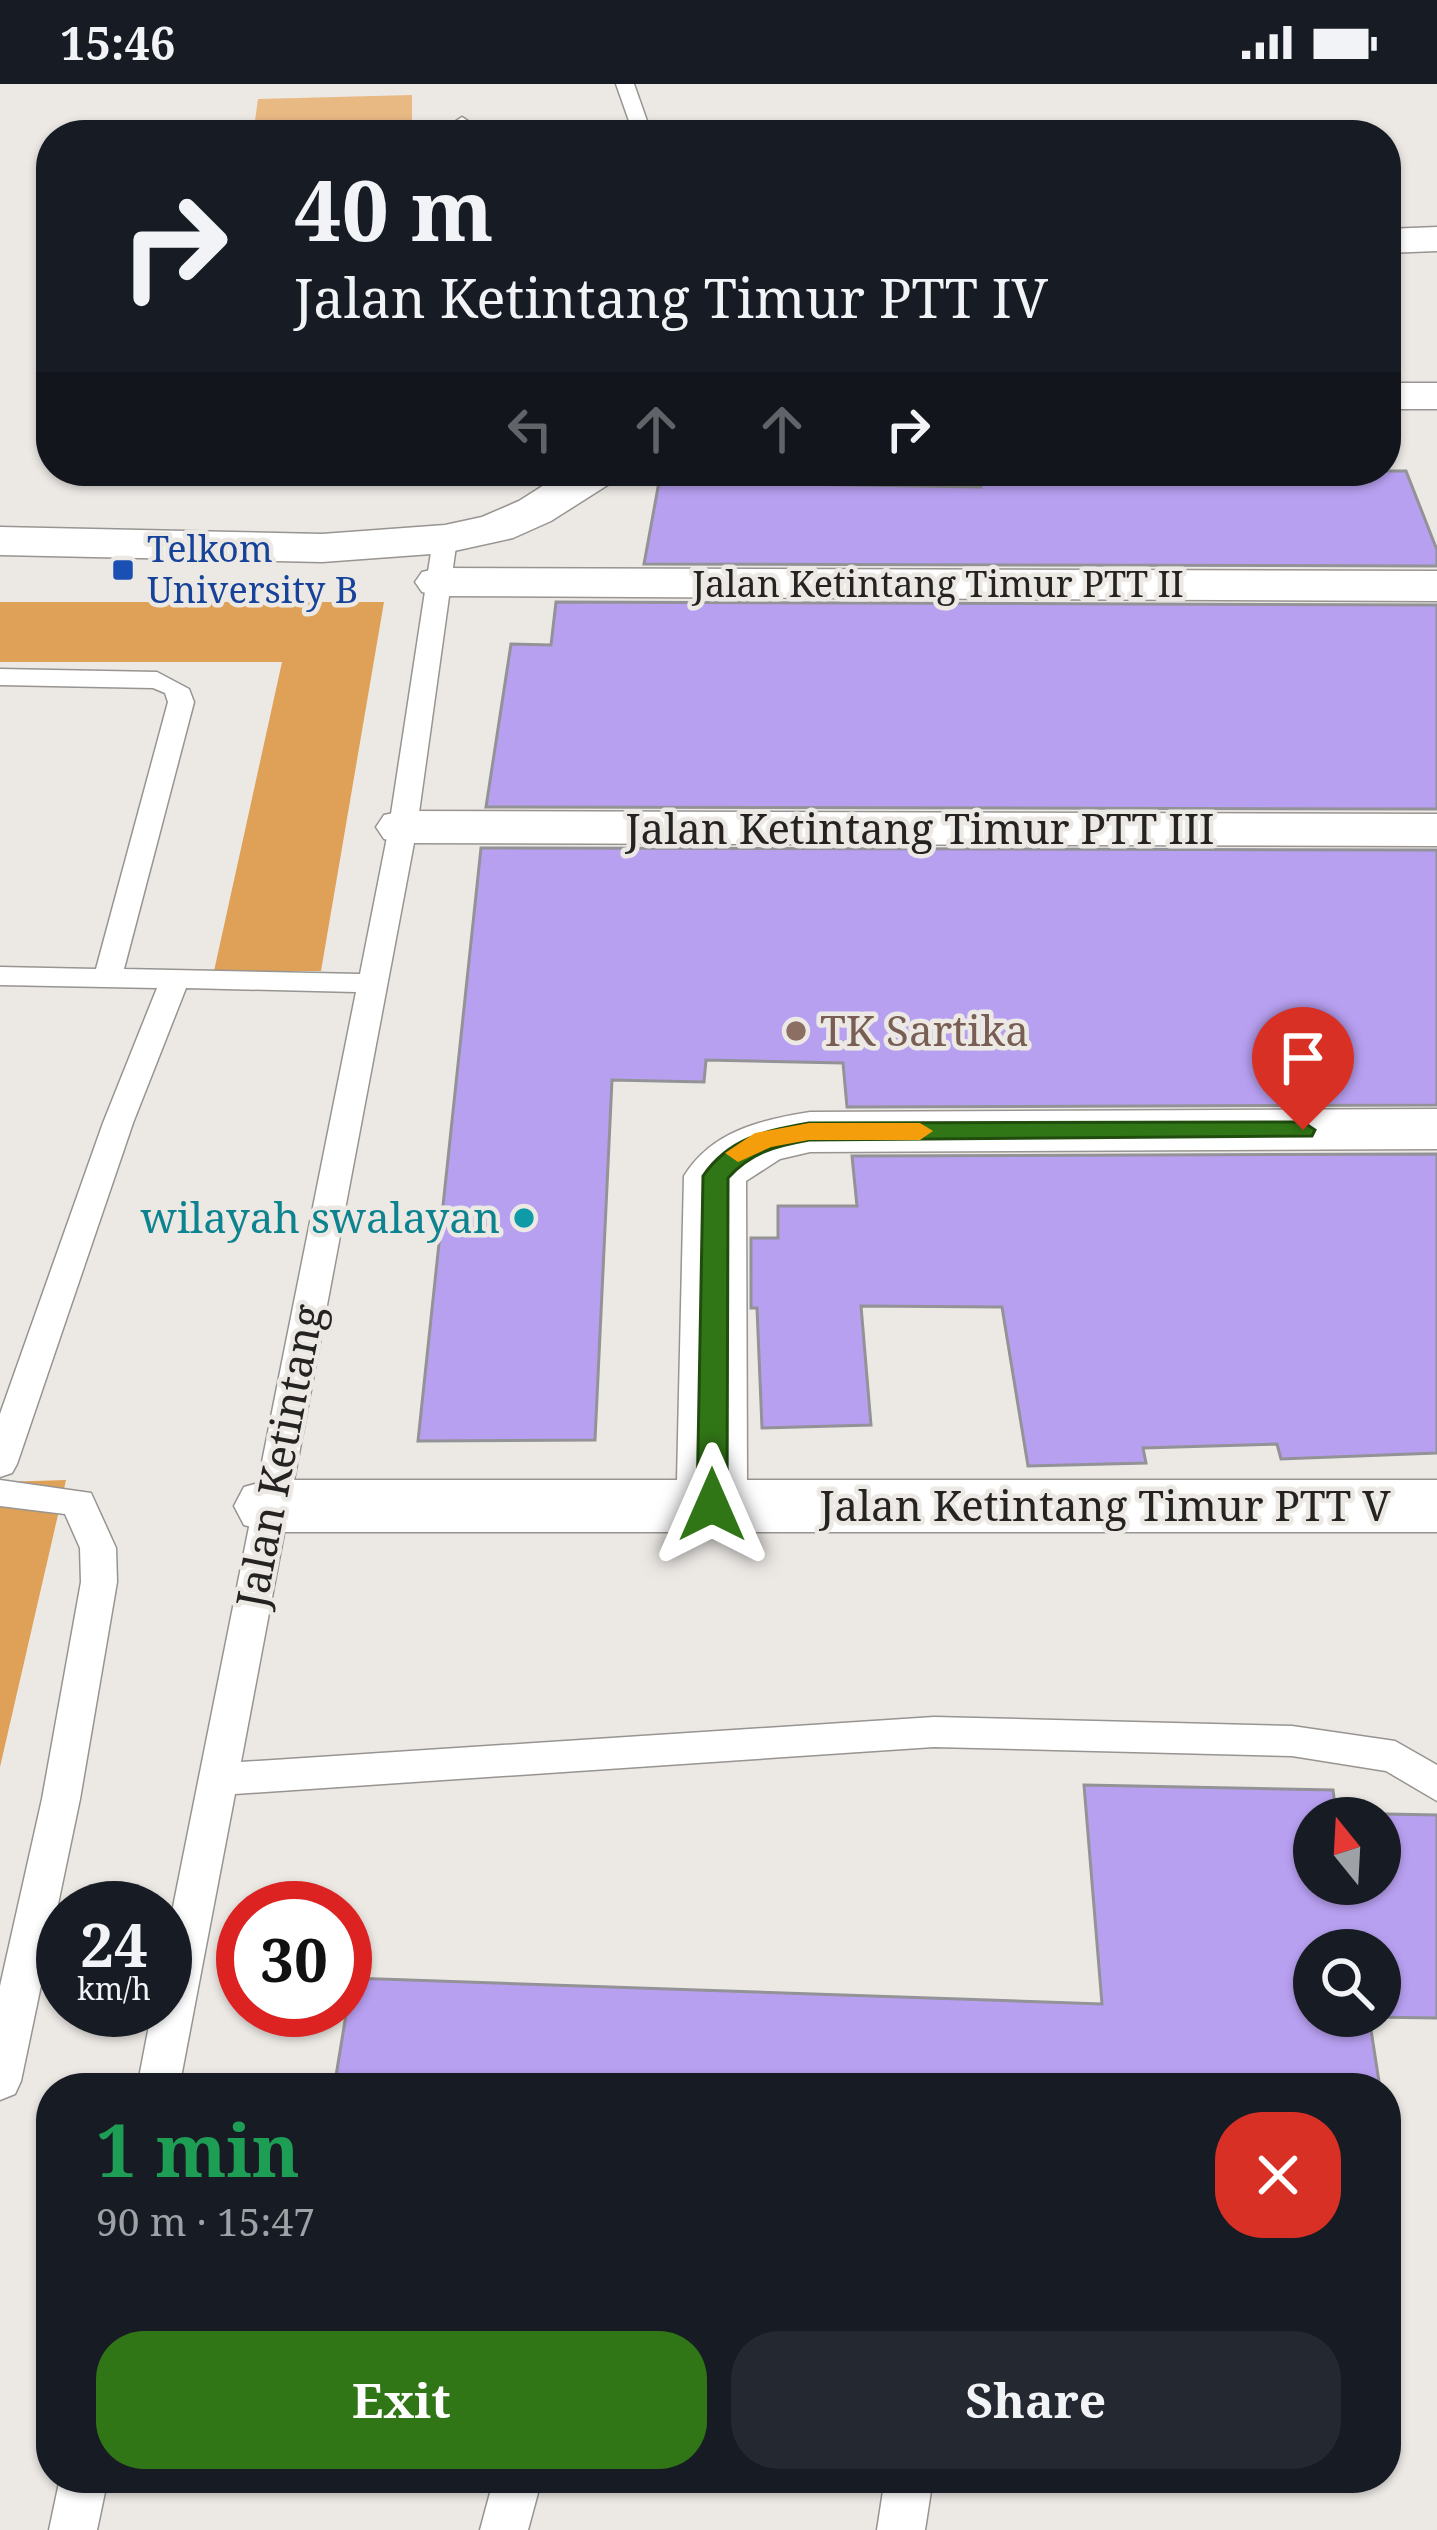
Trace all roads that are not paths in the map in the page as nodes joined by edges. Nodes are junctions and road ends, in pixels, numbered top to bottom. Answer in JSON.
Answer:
{"nodes":[{"id":1,"x":626,"y":84,"type":"edge"},
{"id":2,"x":638,"y":120,"type":"edge"},
{"id":3,"x":1437,"y":239,"type":"edge"},
{"id":4,"x":1401,"y":240,"type":"edge"},
{"id":5,"x":1401,"y":396,"type":"edge"},
{"id":6,"x":1437,"y":396,"type":"edge"},
{"id":7,"x":575,"y":486,"type":"edge"},
{"id":8,"x":0,"y":541,"type":"edge"},
{"id":9,"x":442,"y":560,"type":"junction"},
{"id":10,"x":1437,"y":586,"type":"edge"},
{"id":11,"x":0,"y":676,"type":"edge"},
{"id":12,"x":404,"y":827,"type":"junction"},
{"id":13,"x":1437,"y":830,"type":"edge"},
{"id":14,"x":0,"y":976,"type":"edge"},
{"id":15,"x":107,"y":977,"type":"junction"},
{"id":16,"x":175,"y":980,"type":"junction"},
{"id":17,"x":374,"y":983,"type":"junction"},
{"id":18,"x":1437,"y":1130,"type":"edge"},
{"id":19,"x":0,"y":1464,"type":"edge"},
{"id":20,"x":0,"y":1493,"type":"edge"},
{"id":21,"x":712,"y":1505,"type":"junction"},
{"id":22,"x":269,"y":1506,"type":"junction"},
{"id":23,"x":1437,"y":1506,"type":"edge"},
{"id":24,"x":217,"y":1779,"type":"junction"},
{"id":25,"x":1437,"y":1785,"type":"edge"},
{"id":26,"x":161,"y":2073,"type":"edge"},
{"id":27,"x":0,"y":2081,"type":"edge"},
{"id":28,"x":81,"y":2493,"type":"edge"},
{"id":29,"x":514,"y":2493,"type":"edge"},
{"id":30,"x":907,"y":2493,"type":"edge"},
{"id":31,"x":74,"y":2530,"type":"edge"},
{"id":32,"x":504,"y":2530,"type":"edge"},
{"id":33,"x":901,"y":2530,"type":"edge"}],
"edges":[{"from":1,"to":2,"type":"lane"},
{"from":3,"to":4,"type":"street"},
{"from":5,"to":6,"type":"street"},
{"from":7,"to":9,"type":"street"},
{"from":8,"to":9,"type":"street"},
{"from":9,"to":10,"type":"street","name":"Jalan Ketintang Timur PTT II"},
{"from":9,"to":12,"type":"lane","name":"Jalan Ketintang"},
{"from":11,"to":15,"type":"lane"},
{"from":12,"to":13,"type":"street","name":"Jalan Ketintang Timur PTT III"},
{"from":12,"to":17,"type":"lane","name":"Jalan Ketintang"},
{"from":14,"to":15,"type":"lane"},
{"from":15,"to":16,"type":"lane"},
{"from":16,"to":17,"type":"lane"},
{"from":16,"to":19,"type":"lane"},
{"from":17,"to":22,"type":"lane","name":"Jalan Ketintang"},
{"from":18,"to":21,"type":"street"},
{"from":20,"to":27,"type":"lane"},
{"from":21,"to":22,"type":"street","name":"Jalan Ketintang Timur PTT V"},
{"from":21,"to":23,"type":"street","name":"Jalan Ketintang Timur PTT V"},
{"from":22,"to":24,"type":"lane","name":"Jalan Ketintang"},
{"from":24,"to":25,"type":"lane"},
{"from":24,"to":26,"type":"lane","name":"Jalan Ketintang"},
{"from":28,"to":31,"type":"lane"},
{"from":29,"to":32,"type":"lane"},
{"from":30,"to":33,"type":"lane"}]}
